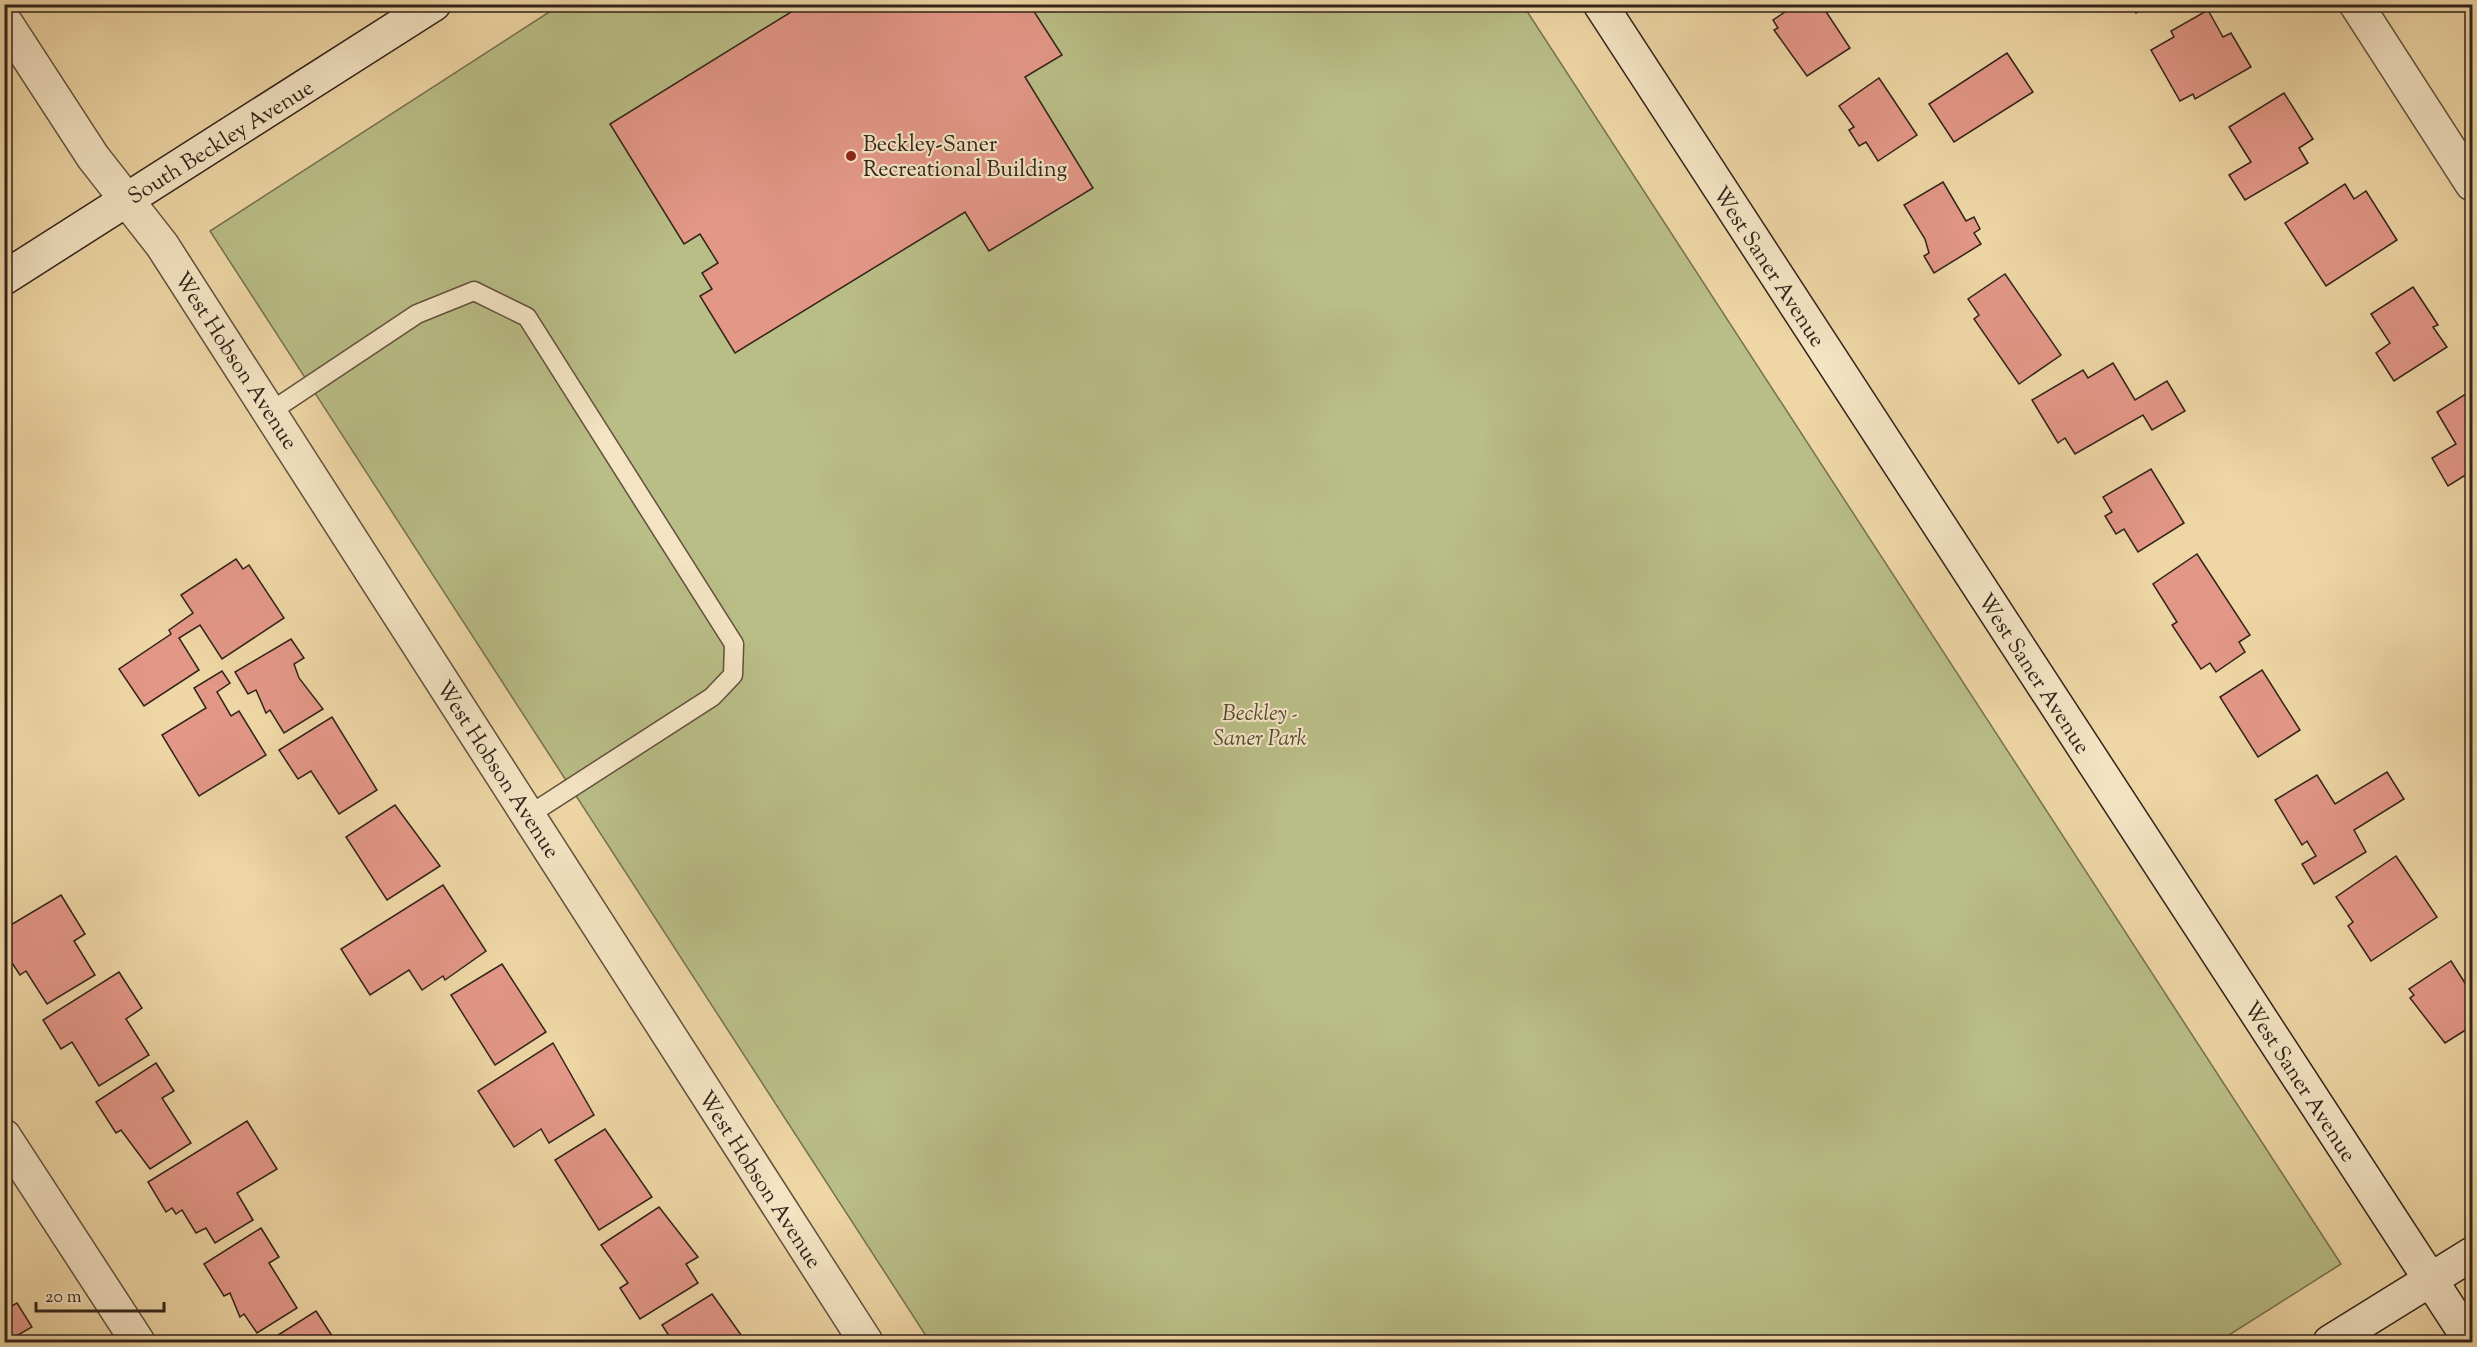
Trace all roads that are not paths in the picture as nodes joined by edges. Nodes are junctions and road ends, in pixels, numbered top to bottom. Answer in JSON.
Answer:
{"nodes":[{"id":1,"x":434,"y":4,"type":"edge"},
{"id":2,"x":1600,"y":4,"type":"edge"},
{"id":3,"x":2356,"y":4,"type":"edge"},
{"id":4,"x":4,"y":20,"type":"edge"},
{"id":5,"x":2472,"y":184,"type":"edge"},
{"id":6,"x":126,"y":201,"type":"junction"},
{"id":7,"x":4,"y":278,"type":"edge"},
{"id":8,"x":270,"y":412,"type":"junction"},
{"id":9,"x":529,"y":815,"type":"junction"},
{"id":10,"x":4,"y":1136,"type":"edge"},
{"id":11,"x":2472,"y":1254,"type":"edge"},
{"id":12,"x":2431,"y":1280,"type":"junction"},
{"id":13,"x":2336,"y":1341,"type":"edge"},
{"id":14,"x":138,"y":1342,"type":"edge"},
{"id":15,"x":866,"y":1342,"type":"edge"},
{"id":16,"x":2471,"y":1342,"type":"edge"}],
"edges":[{"from":1,"to":6,"type":"street","name":"South Beckley Avenue"},
{"from":2,"to":12,"type":"street","name":"West Saner Avenue"},
{"from":3,"to":5,"type":"street"},
{"from":4,"to":6,"type":"street","name":"West Hobson Avenue"},
{"from":6,"to":7,"type":"street","name":"South Beckley Avenue"},
{"from":6,"to":8,"type":"street","name":"West Hobson Avenue"},
{"from":8,"to":9,"type":"street","name":"West Hobson Avenue"},
{"from":8,"to":9,"type":"lane"},
{"from":9,"to":15,"type":"street","name":"West Hobson Avenue"},
{"from":10,"to":14,"type":"street"},
{"from":11,"to":12,"type":"street"},
{"from":12,"to":13,"type":"street"},
{"from":12,"to":16,"type":"street","name":"West Saner Avenue"}]}
